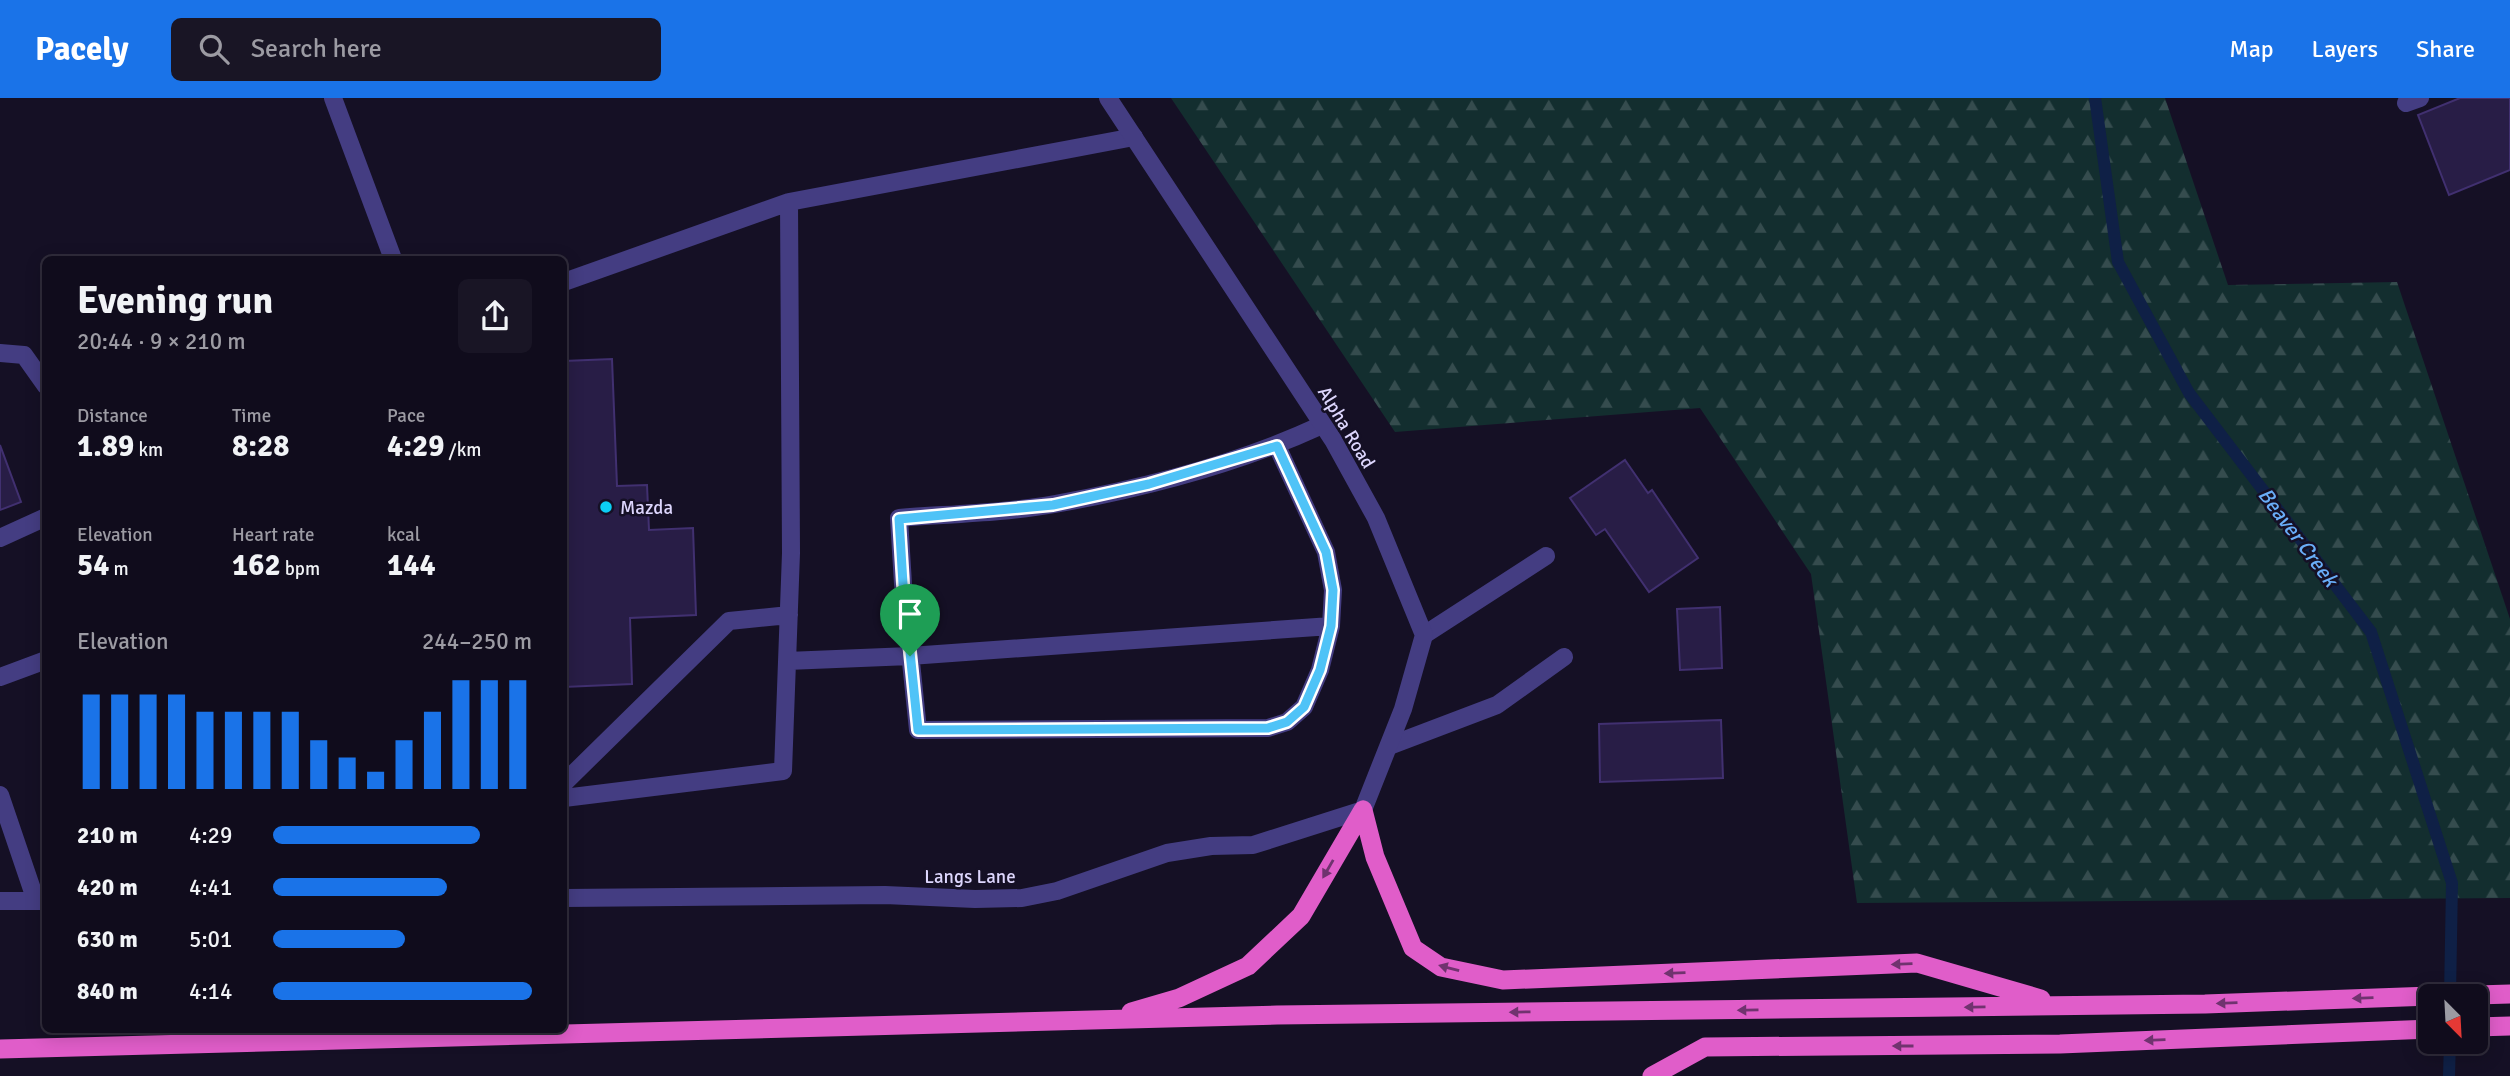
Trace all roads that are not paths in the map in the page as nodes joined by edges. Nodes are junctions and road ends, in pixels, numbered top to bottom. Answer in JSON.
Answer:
{"nodes":[{"id":1,"x":333,"y":98,"type":"edge"},
{"id":2,"x":1108,"y":98,"type":"edge"},
{"id":3,"x":1134,"y":137,"type":"junction"},
{"id":4,"x":789,"y":202,"type":"junction"},
{"id":5,"x":392,"y":256,"type":"edge"},
{"id":6,"x":567,"y":281,"type":"edge"},
{"id":7,"x":0,"y":353,"type":"edge"},
{"id":8,"x":42,"y":380,"type":"edge"},
{"id":9,"x":1322,"y":425,"type":"junction"},
{"id":10,"x":1277,"y":446,"type":"junction"},
{"id":11,"x":42,"y":519,"type":"edge"},
{"id":12,"x":0,"y":538,"type":"edge"},
{"id":13,"x":1546,"y":556,"type":"dead end"},
{"id":14,"x":789,"y":615,"type":"junction"},
{"id":15,"x":1331,"y":626,"type":"junction"},
{"id":16,"x":1424,"y":635,"type":"junction"},
{"id":17,"x":910,"y":656,"type":"junction"},
{"id":18,"x":1564,"y":657,"type":"dead end"},
{"id":19,"x":42,"y":661,"type":"edge"},
{"id":20,"x":787,"y":661,"type":"junction"},
{"id":21,"x":0,"y":677,"type":"edge"},
{"id":22,"x":1389,"y":746,"type":"junction"},
{"id":23,"x":567,"y":780,"type":"edge"},
{"id":24,"x":0,"y":795,"type":"edge"},
{"id":25,"x":567,"y":798,"type":"edge"},
{"id":26,"x":1363,"y":810,"type":"junction"},
{"id":27,"x":567,"y":898,"type":"edge"},
{"id":28,"x":0,"y":901,"type":"edge"},
{"id":29,"x":41,"y":901,"type":"edge"},
{"id":30,"x":2510,"y":994,"type":"edge"},
{"id":31,"x":2488,"y":995,"type":"edge"},
{"id":32,"x":2418,"y":996,"type":"edge"},
{"id":33,"x":2062,"y":1005,"type":"junction"},
{"id":34,"x":1102,"y":1020,"type":"junction"},
{"id":35,"x":2510,"y":1026,"type":"edge"},
{"id":36,"x":2488,"y":1027,"type":"edge"},
{"id":37,"x":2418,"y":1029,"type":"edge"},
{"id":38,"x":0,"y":1049,"type":"edge"},
{"id":39,"x":1652,"y":1076,"type":"edge"}],
"edges":[{"from":1,"to":5,"type":"street"},
{"from":2,"to":3,"type":"street","name":"Alpha Road"},
{"from":3,"to":4,"type":"street"},
{"from":3,"to":9,"type":"street","name":"Alpha Road"},
{"from":4,"to":6,"type":"street"},
{"from":4,"to":14,"type":"street"},
{"from":7,"to":8,"type":"street"},
{"from":9,"to":10,"type":"street"},
{"from":9,"to":16,"type":"street","name":"Alpha Road"},
{"from":10,"to":15,"type":"street"},
{"from":10,"to":17,"type":"street"},
{"from":11,"to":12,"type":"street"},
{"from":13,"to":16,"type":"street"},
{"from":14,"to":20,"type":"street"},
{"from":14,"to":23,"type":"street"},
{"from":15,"to":17,"type":"street"},
{"from":15,"to":17,"type":"street"},
{"from":16,"to":22,"type":"street"},
{"from":17,"to":20,"type":"street"},
{"from":18,"to":22,"type":"street"},
{"from":19,"to":21,"type":"street"},
{"from":20,"to":25,"type":"street"},
{"from":22,"to":26,"type":"street"},
{"from":24,"to":29,"type":"street"},
{"from":26,"to":27,"type":"street","name":"Langs Lane"},
{"from":33,"to":26,"type":"highway","one_way":true},
{"from":26,"to":34,"type":"highway","one_way":true},
{"from":28,"to":29,"type":"street"},
{"from":30,"to":31,"type":"highway"},
{"from":32,"to":33,"type":"highway","one_way":true},
{"from":33,"to":34,"type":"highway","one_way":true},
{"from":34,"to":38,"type":"highway"},
{"from":35,"to":36,"type":"highway"},
{"from":37,"to":39,"type":"highway","one_way":true}]}
